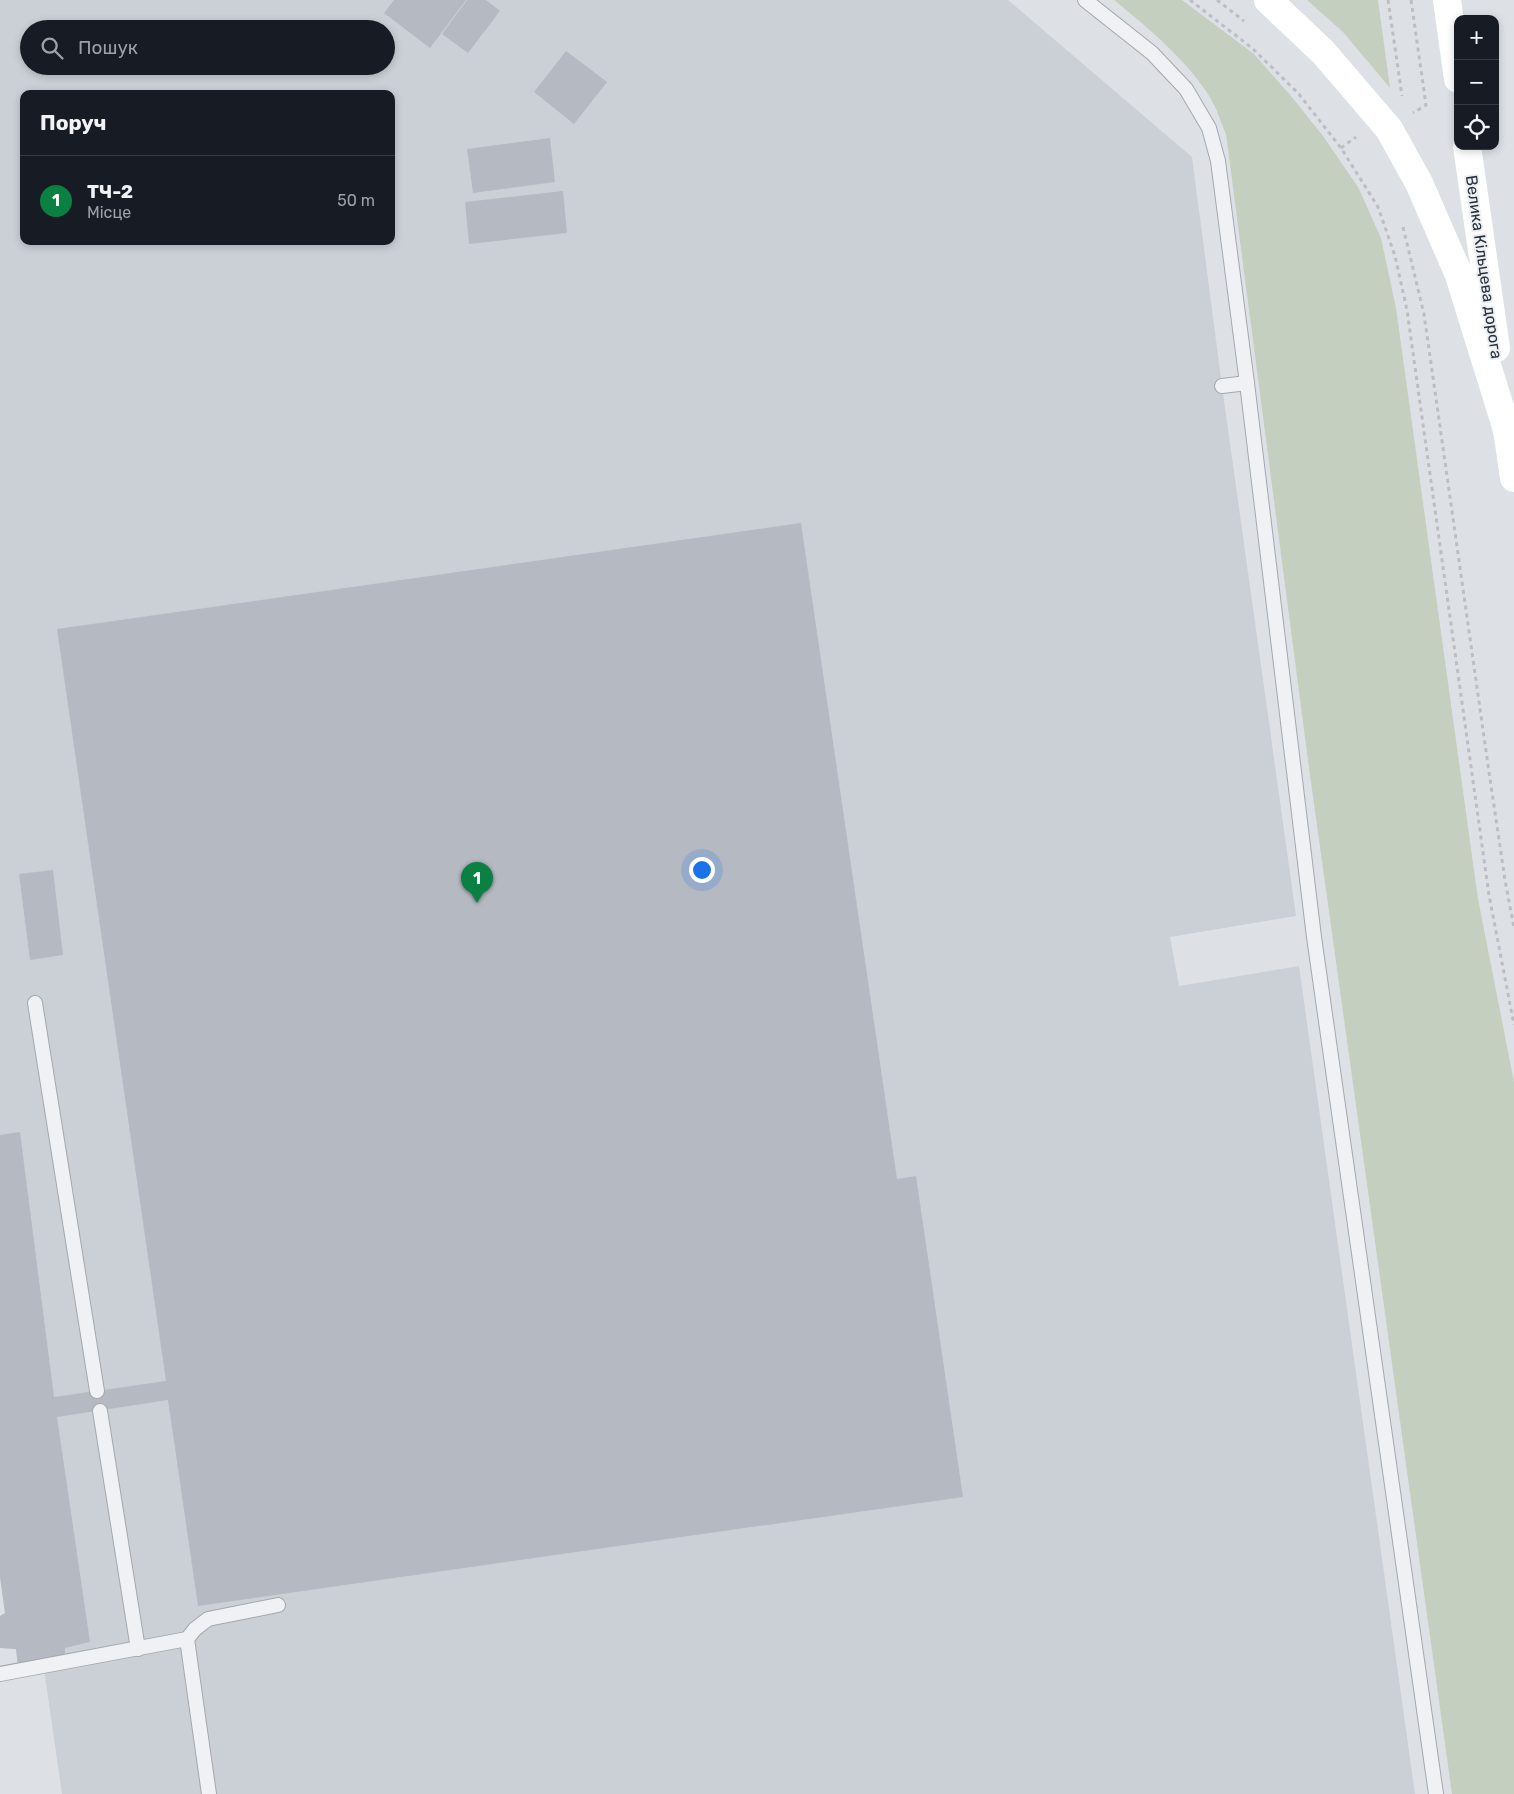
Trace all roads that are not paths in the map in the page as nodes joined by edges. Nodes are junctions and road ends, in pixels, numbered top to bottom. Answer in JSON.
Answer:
{"nodes":[{"id":1,"x":1085,"y":0,"type":"edge"},
{"id":2,"x":1268,"y":0,"type":"edge"},
{"id":3,"x":1447,"y":0,"type":"edge"},
{"id":4,"x":1455,"y":60,"type":"edge"},
{"id":5,"x":1468,"y":150,"type":"edge"},
{"id":6,"x":1248,"y":382,"type":"junction"},
{"id":7,"x":1222,"y":386,"type":"dead end"},
{"id":8,"x":1508,"y":433,"type":"junction"},
{"id":9,"x":1514,"y":478,"type":"edge"},
{"id":10,"x":35,"y":1003,"type":"dead end"},
{"id":11,"x":97,"y":1391,"type":"dead end"},
{"id":12,"x":100,"y":1411,"type":"dead end"},
{"id":13,"x":278,"y":1605,"type":"dead end"},
{"id":14,"x":187,"y":1640,"type":"junction"},
{"id":15,"x":138,"y":1648,"type":"junction"},
{"id":16,"x":0,"y":1674,"type":"edge"},
{"id":17,"x":209,"y":1794,"type":"edge"},
{"id":18,"x":1436,"y":1794,"type":"edge"}],
"edges":[{"from":1,"to":6,"type":"lane"},
{"from":2,"to":8,"type":"main road"},
{"from":3,"to":4,"type":"main road"},
{"from":5,"to":8,"type":"main road","name":"Велика Кільцева дорога"},
{"from":6,"to":7,"type":"lane"},
{"from":6,"to":18,"type":"lane"},
{"from":8,"to":9,"type":"main road","name":"Велика Кільцева дорога"},
{"from":10,"to":11,"type":"lane"},
{"from":12,"to":15,"type":"lane"},
{"from":13,"to":14,"type":"lane"},
{"from":14,"to":15,"type":"lane"},
{"from":14,"to":17,"type":"lane"},
{"from":15,"to":16,"type":"lane"}]}
